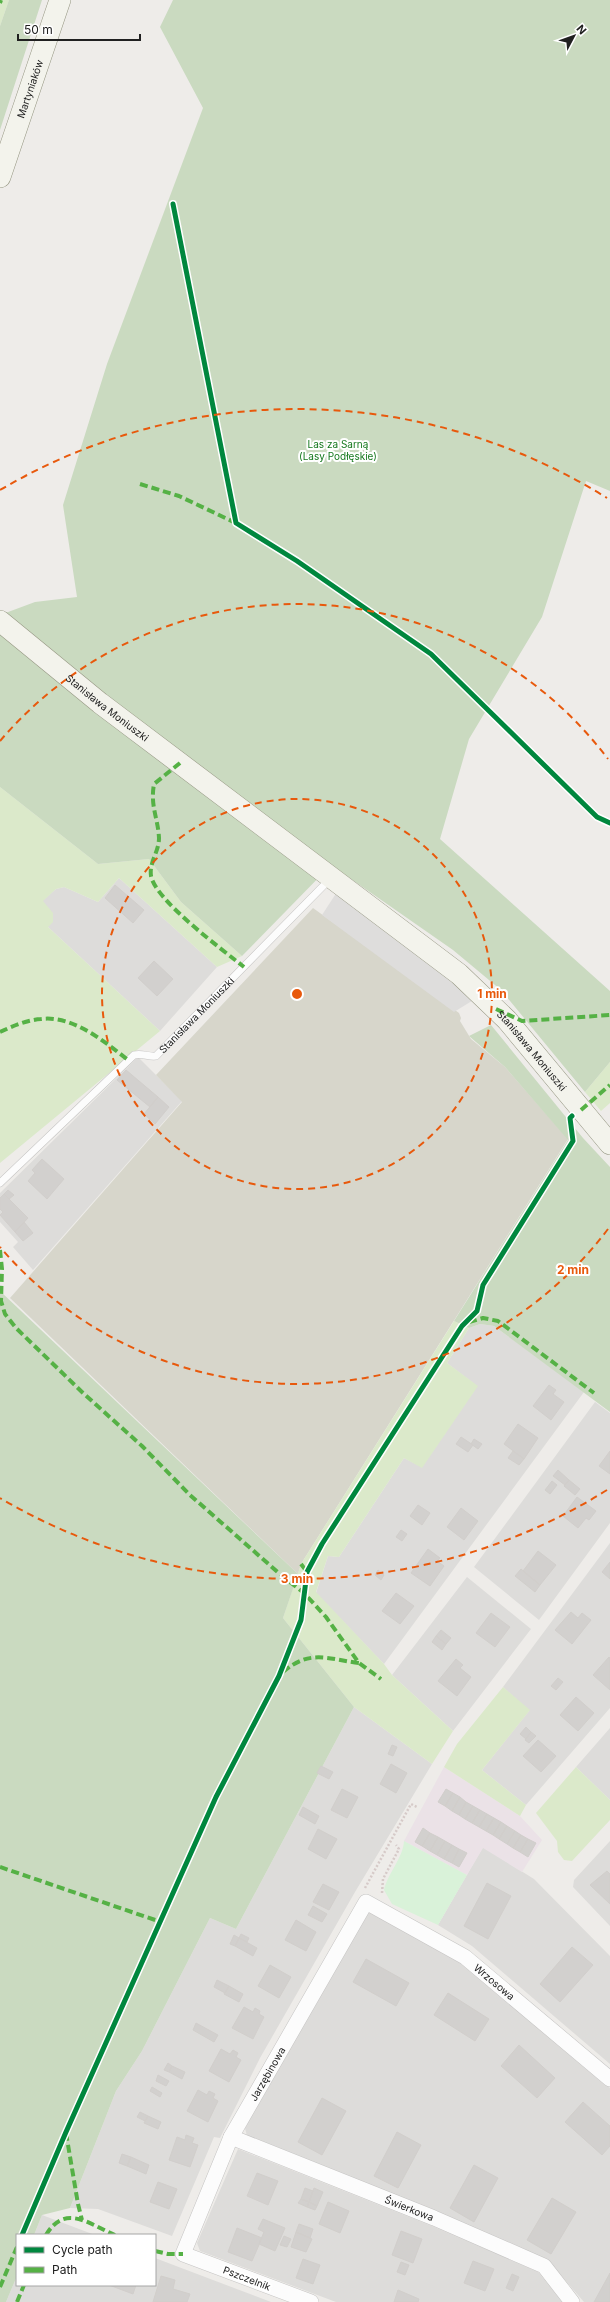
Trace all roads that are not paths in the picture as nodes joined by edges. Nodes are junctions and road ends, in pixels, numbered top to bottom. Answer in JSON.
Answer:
{"nodes":[{"id":1,"x":60,"y":0,"type":"edge"},
{"id":2,"x":0,"y":177,"type":"edge"},
{"id":3,"x":0,"y":621,"type":"edge"},
{"id":4,"x":332,"y":877,"type":"junction"},
{"id":5,"x":610,"y":1144,"type":"edge"},
{"id":6,"x":0,"y":1183,"type":"edge"},
{"id":7,"x":371,"y":1905,"type":"joint"},
{"id":8,"x":610,"y":2079,"type":"edge"},
{"id":9,"x":231,"y":2137,"type":"junction"},
{"id":10,"x":183,"y":2254,"type":"joint"},
{"id":11,"x":311,"y":2302,"type":"edge"},
{"id":12,"x":572,"y":2302,"type":"edge"}],
"edges":[{"from":1,"to":2,"type":"street","name":"Martyniaków"},
{"from":3,"to":4,"type":"street","name":"Stanisława Moniuszki"},
{"from":4,"to":5,"type":"street","name":"Stanisława Moniuszki"},
{"from":4,"to":6,"type":"lane","name":"Stanisława Moniuszki"},
{"from":7,"to":8,"type":"street","name":"Wrzosowa"},
{"from":7,"to":9,"type":"street","name":"Jarzębinowa"},
{"from":9,"to":10,"type":"street","name":"Jarzębinowa"},
{"from":9,"to":12,"type":"street","name":"Świerkowa"},
{"from":10,"to":11,"type":"street","name":"Pszczelnik"}]}
